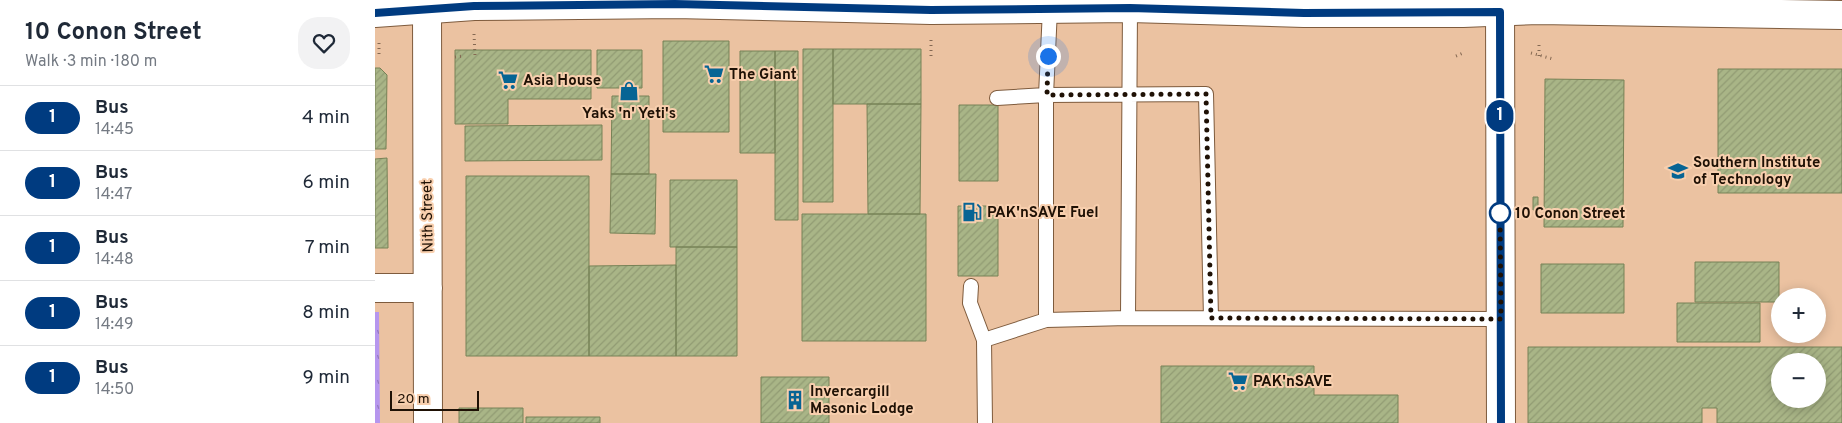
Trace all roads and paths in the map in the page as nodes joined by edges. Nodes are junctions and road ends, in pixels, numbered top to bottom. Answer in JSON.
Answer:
{"nodes":[{"id":1,"x":427,"y":4,"type":"edge"},
{"id":2,"x":1500,"y":6,"type":"edge"},
{"id":3,"x":1130,"y":8,"type":"junction"},
{"id":4,"x":1050,"y":9,"type":"junction"},
{"id":5,"x":1842,"y":14,"type":"edge"},
{"id":6,"x":377,"y":25,"type":"edge"},
{"id":7,"x":474,"y":34,"type":"dead end"},
{"id":8,"x":931,"y":37,"type":"dead end"},
{"id":9,"x":1539,"y":45,"type":"dead end"},
{"id":10,"x":1463,"y":53,"type":"dead end"},
{"id":11,"x":1531,"y":53,"type":"dead end"},
{"id":12,"x":379,"y":54,"type":"dead end"},
{"id":13,"x":475,"y":56,"type":"dead end"},
{"id":14,"x":931,"y":56,"type":"dead end"},
{"id":15,"x":1456,"y":56,"type":"dead end"},
{"id":16,"x":1539,"y":56,"type":"junction"},
{"id":17,"x":1553,"y":59,"type":"dead end"},
{"id":18,"x":1130,"y":94,"type":"junction"},
{"id":19,"x":1047,"y":95,"type":"junction"},
{"id":20,"x":997,"y":98,"type":"dead end"},
{"id":21,"x":971,"y":286,"type":"dead end"},
{"id":22,"x":375,"y":288,"type":"edge"},
{"id":23,"x":428,"y":288,"type":"junction"},
{"id":24,"x":1128,"y":318,"type":"junction"},
{"id":25,"x":1211,"y":318,"type":"junction"},
{"id":26,"x":1501,"y":319,"type":"junction"},
{"id":27,"x":1046,"y":320,"type":"junction"},
{"id":28,"x":983,"y":340,"type":"junction"},
{"id":29,"x":428,"y":423,"type":"edge"},
{"id":30,"x":985,"y":423,"type":"edge"},
{"id":31,"x":1501,"y":423,"type":"edge"}],
"edges":[{"from":1,"to":4,"type":"main road"},
{"from":1,"to":6,"type":"main road"},
{"from":1,"to":23,"type":"main road","name":"Nith Street"},
{"from":2,"to":3,"type":"main road"},
{"from":2,"to":5,"type":"main road"},
{"from":2,"to":26,"type":"main road"},
{"from":3,"to":4,"type":"main road"},
{"from":3,"to":18,"type":"lane"},
{"from":4,"to":19,"type":"lane"},
{"from":6,"to":12,"type":"path"},
{"from":7,"to":13,"type":"path"},
{"from":8,"to":14,"type":"path"},
{"from":9,"to":16,"type":"path"},
{"from":10,"to":15,"type":"path"},
{"from":11,"to":16,"type":"path"},
{"from":16,"to":17,"type":"path"},
{"from":18,"to":19,"type":"lane"},
{"from":18,"to":24,"type":"lane"},
{"from":18,"to":25,"type":"lane"},
{"from":19,"to":20,"type":"lane"},
{"from":19,"to":27,"type":"lane"},
{"from":21,"to":28,"type":"lane"},
{"from":22,"to":23,"type":"main road"},
{"from":23,"to":29,"type":"main road","name":"Nith Street"},
{"from":24,"to":25,"type":"lane"},
{"from":24,"to":27,"type":"lane"},
{"from":25,"to":26,"type":"lane"},
{"from":26,"to":31,"type":"main road"},
{"from":27,"to":28,"type":"lane"},
{"from":28,"to":30,"type":"lane"}]}
